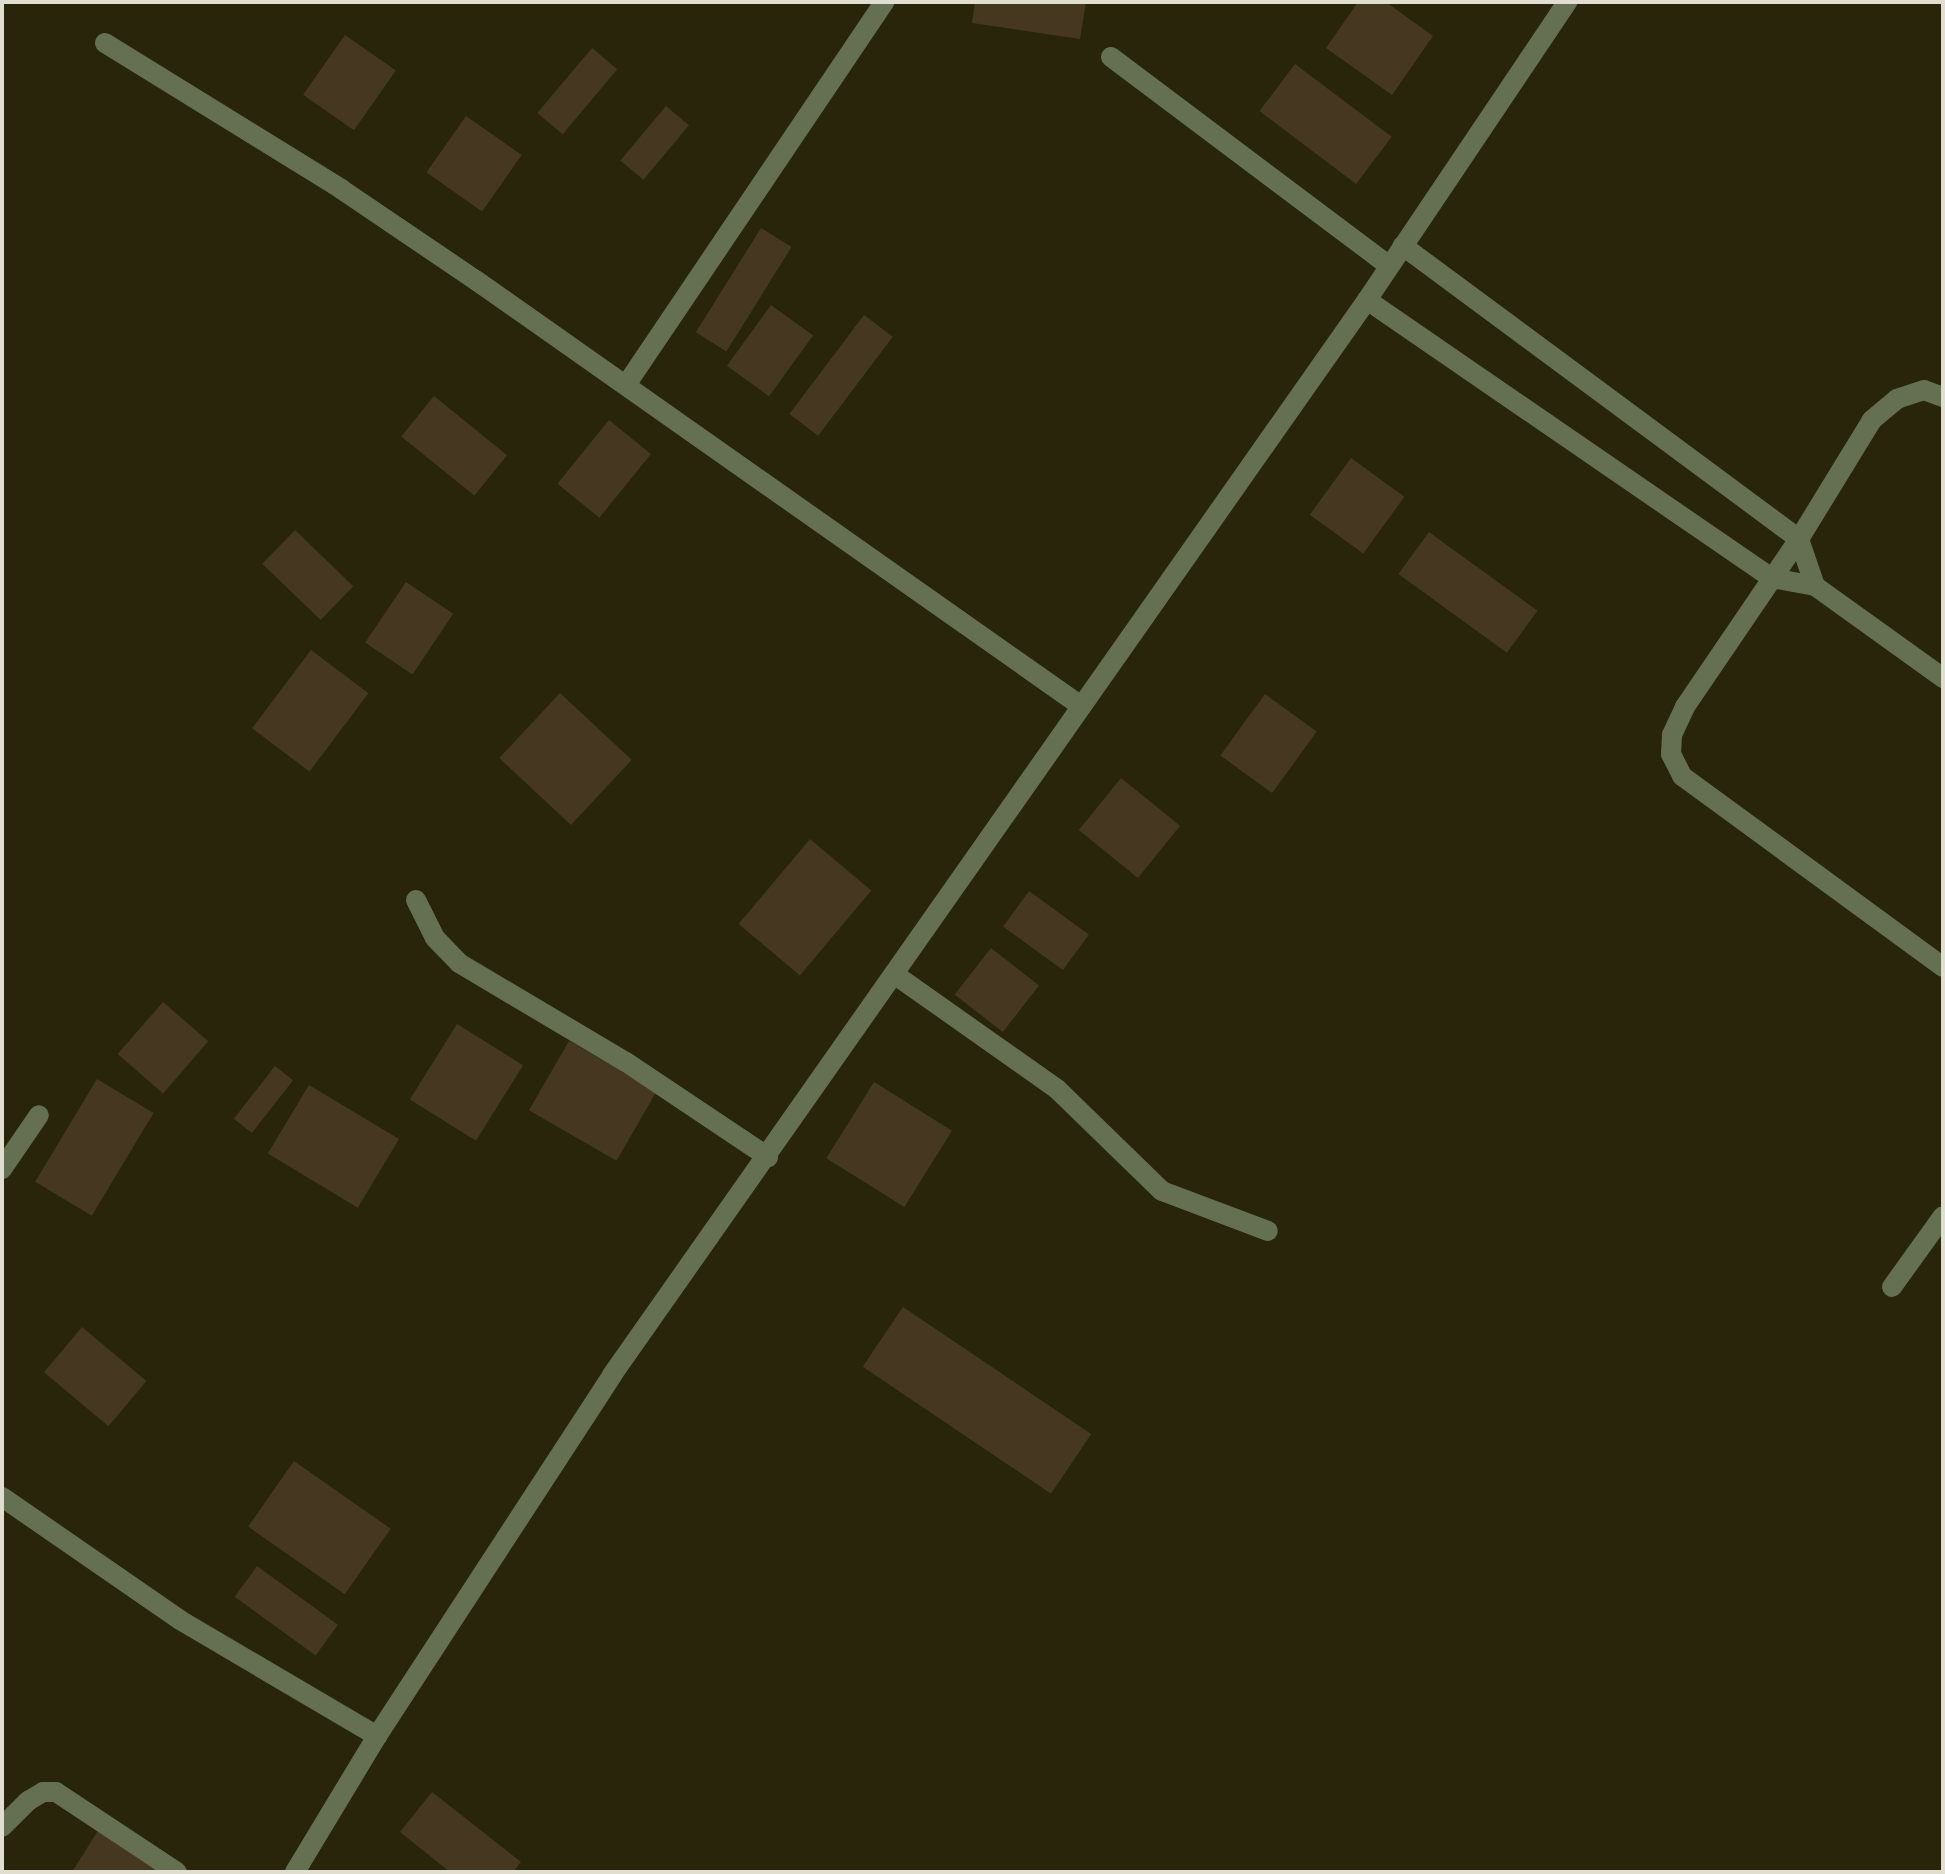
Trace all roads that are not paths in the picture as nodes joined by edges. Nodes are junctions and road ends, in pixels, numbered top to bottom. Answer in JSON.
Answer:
{"nodes":[{"id":1,"x":884,"y":2,"type":"edge"},
{"id":2,"x":1567,"y":2,"type":"edge"},
{"id":3,"x":105,"y":43,"type":"dead end"},
{"id":4,"x":1111,"y":57,"type":"dead end"},
{"id":5,"x":1403,"y":246,"type":"junction"},
{"id":6,"x":1389,"y":266,"type":"junction"},
{"id":7,"x":1367,"y":300,"type":"junction"},
{"id":8,"x":626,"y":385,"type":"junction"},
{"id":9,"x":1943,"y":397,"type":"edge"},
{"id":10,"x":1799,"y":539,"type":"junction"},
{"id":11,"x":1772,"y":578,"type":"junction"},
{"id":12,"x":1815,"y":586,"type":"junction"},
{"id":13,"x":1943,"y":678,"type":"edge"},
{"id":14,"x":1081,"y":706,"type":"junction"},
{"id":15,"x":416,"y":900,"type":"dead end"},
{"id":16,"x":1943,"y":967,"type":"edge"},
{"id":17,"x":894,"y":974,"type":"junction"},
{"id":18,"x":39,"y":1115,"type":"dead end"},
{"id":19,"x":768,"y":1157,"type":"junction"},
{"id":20,"x":2,"y":1169,"type":"edge"},
{"id":21,"x":1943,"y":1216,"type":"edge"},
{"id":22,"x":1268,"y":1231,"type":"dead end"},
{"id":23,"x":1892,"y":1287,"type":"dead end"},
{"id":24,"x":2,"y":1497,"type":"edge"},
{"id":25,"x":377,"y":1736,"type":"junction"},
{"id":26,"x":2,"y":1827,"type":"edge"},
{"id":27,"x":177,"y":1872,"type":"edge"},
{"id":28,"x":295,"y":1872,"type":"edge"}],
"edges":[{"from":1,"to":8,"type":"street"},
{"from":2,"to":5,"type":"street"},
{"from":3,"to":8,"type":"street"},
{"from":4,"to":6,"type":"street"},
{"from":5,"to":6,"type":"street"},
{"from":5,"to":10,"type":"street"},
{"from":6,"to":7,"type":"street"},
{"from":7,"to":11,"type":"street"},
{"from":7,"to":14,"type":"street"},
{"from":8,"to":14,"type":"street"},
{"from":9,"to":10,"type":"street"},
{"from":10,"to":11,"type":"street"},
{"from":10,"to":12,"type":"street"},
{"from":11,"to":12,"type":"street"},
{"from":11,"to":16,"type":"street"},
{"from":12,"to":13,"type":"street"},
{"from":14,"to":17,"type":"street"},
{"from":15,"to":19,"type":"street"},
{"from":17,"to":19,"type":"street"},
{"from":17,"to":22,"type":"street"},
{"from":18,"to":20,"type":"street"},
{"from":19,"to":25,"type":"street"},
{"from":21,"to":23,"type":"street"},
{"from":24,"to":25,"type":"street"},
{"from":25,"to":28,"type":"street"},
{"from":26,"to":27,"type":"street"}]}
